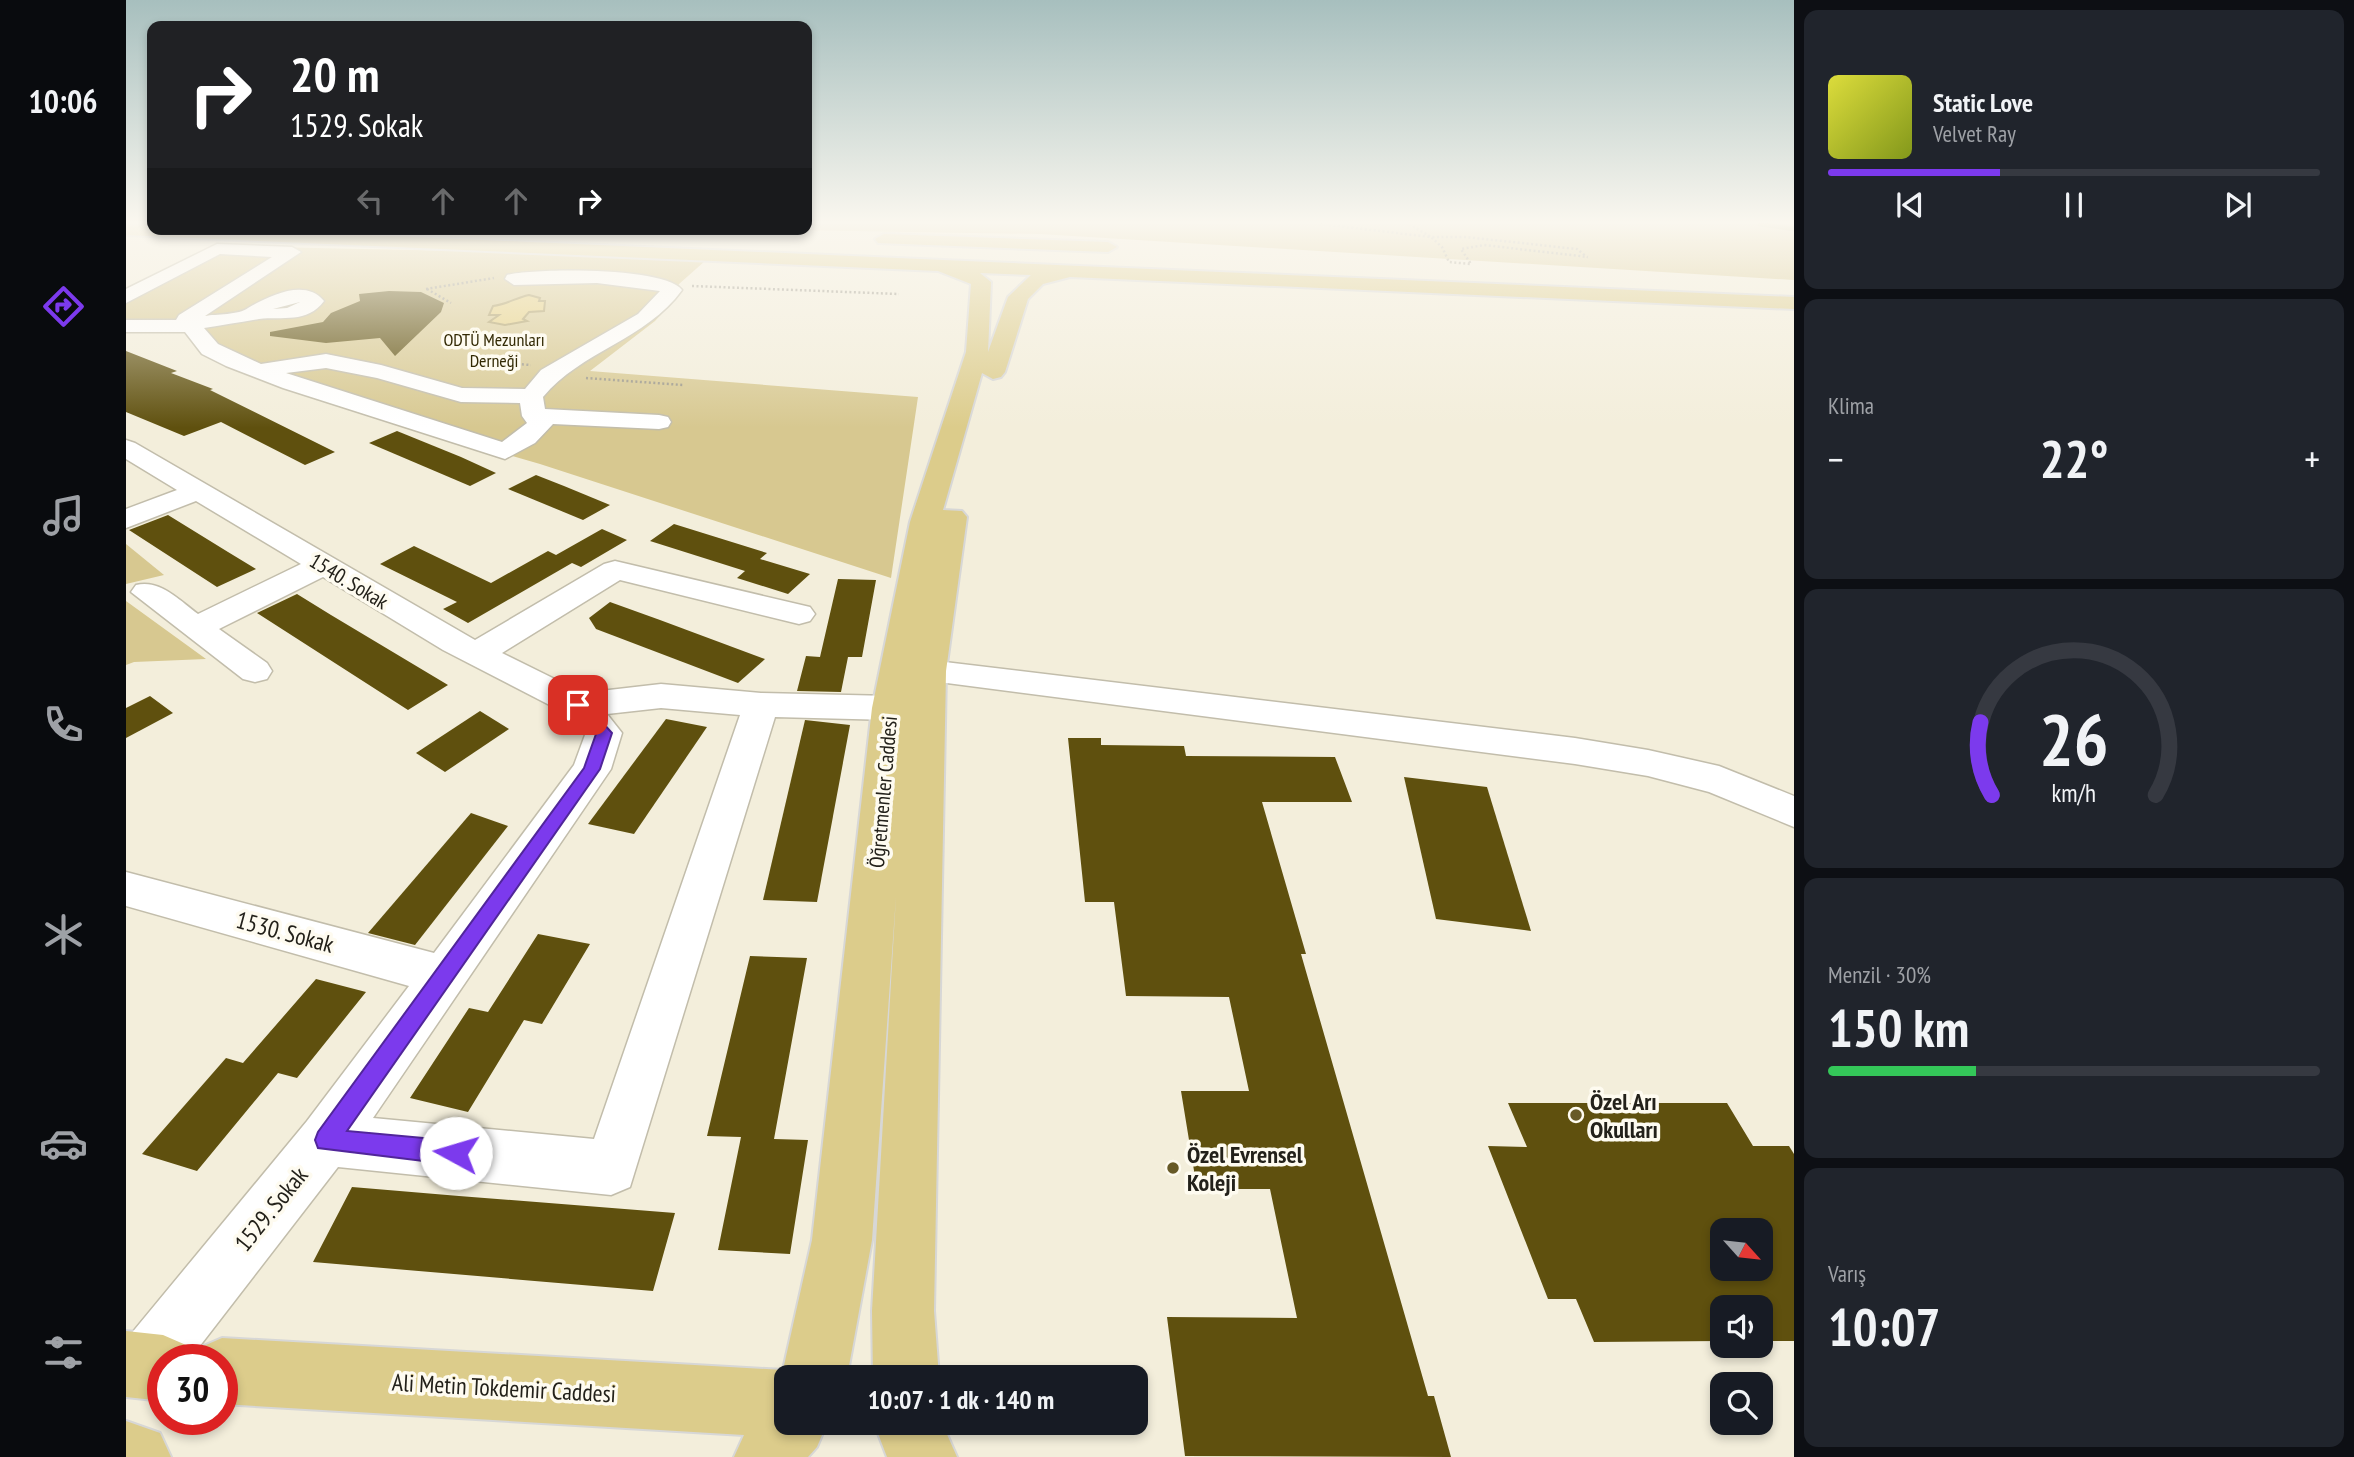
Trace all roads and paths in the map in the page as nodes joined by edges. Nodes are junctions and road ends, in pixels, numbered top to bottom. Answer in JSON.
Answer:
{"nodes":[{"id":1,"x":161,"y":292,"type":"edge"},
{"id":2,"x":218,"y":292,"type":"edge"},
{"id":3,"x":431,"y":292,"type":"edge"},
{"id":4,"x":671,"y":292,"type":"edge"},
{"id":5,"x":986,"y":292,"type":"edge"},
{"id":6,"x":1019,"y":292,"type":"edge"},
{"id":7,"x":1546,"y":292,"type":"edge"},
{"id":8,"x":225,"y":293,"type":"joint"},
{"id":9,"x":451,"y":303,"type":"dead end"},
{"id":10,"x":1794,"y":303,"type":"edge"},
{"id":11,"x":998,"y":307,"type":"junction"},
{"id":12,"x":126,"y":312,"type":"edge"},
{"id":13,"x":181,"y":325,"type":"junction"},
{"id":14,"x":126,"y":326,"type":"edge"},
{"id":15,"x":477,"y":361,"type":"dead end"},
{"id":16,"x":257,"y":370,"type":"junction"},
{"id":17,"x":542,"y":371,"type":"junction"},
{"id":18,"x":683,"y":385,"type":"dead end"},
{"id":19,"x":532,"y":406,"type":"junction"},
{"id":20,"x":659,"y":422,"type":"dead end"},
{"id":21,"x":126,"y":448,"type":"edge"},
{"id":22,"x":198,"y":491,"type":"junction"},
{"id":23,"x":126,"y":519,"type":"edge"},
{"id":24,"x":324,"y":565,"type":"junction"},
{"id":25,"x":147,"y":592,"type":"dead end"},
{"id":26,"x":799,"y":614,"type":"dead end"},
{"id":27,"x":195,"y":628,"type":"junction"},
{"id":28,"x":476,"y":654,"type":"junction"},
{"id":29,"x":255,"y":671,"type":"dead end"},
{"id":30,"x":916,"y":692,"type":"junction"},
{"id":31,"x":578,"y":705,"type":"junction"},
{"id":32,"x":761,"y":705,"type":"junction"},
{"id":33,"x":1794,"y":813,"type":"edge"},
{"id":34,"x":1794,"y":830,"type":"edge"},
{"id":35,"x":126,"y":889,"type":"edge"},
{"id":36,"x":444,"y":976,"type":"junction"},
{"id":37,"x":326,"y":1140,"type":"junction"},
{"id":38,"x":816,"y":1365,"type":"edge"},
{"id":39,"x":905,"y":1365,"type":"edge"},
{"id":40,"x":140,"y":1372,"type":"edge"},
{"id":41,"x":238,"y":1372,"type":"edge"},
{"id":42,"x":774,"y":1403,"type":"edge"},
{"id":43,"x":782,"y":1435,"type":"edge"},
{"id":44,"x":913,"y":1435,"type":"edge"},
{"id":45,"x":126,"y":1456,"type":"edge"},
{"id":46,"x":136,"y":1457,"type":"edge"},
{"id":47,"x":769,"y":1457,"type":"edge"},
{"id":48,"x":922,"y":1457,"type":"edge"}],
"edges":[{"from":1,"to":12,"type":"street"},
{"from":2,"to":13,"type":"street"},
{"from":3,"to":9,"type":"path"},
{"from":4,"to":17,"type":"street"},
{"from":5,"to":11,"type":"main road"},
{"from":6,"to":11,"type":"main road","name":"Öğretmenler Caddesi"},
{"from":7,"to":10,"type":"main road"},
{"from":8,"to":13,"type":"street"},
{"from":8,"to":13,"type":"street"},
{"from":11,"to":30,"type":"main road","name":"Öğretmenler Caddesi"},
{"from":12,"to":13,"type":"street"},
{"from":13,"to":14,"type":"street"},
{"from":13,"to":16,"type":"street"},
{"from":15,"to":17,"type":"path"},
{"from":16,"to":19,"type":"street"},
{"from":16,"to":19,"type":"street"},
{"from":17,"to":18,"type":"path"},
{"from":17,"to":19,"type":"street"},
{"from":19,"to":20,"type":"street"},
{"from":21,"to":22,"type":"street","name":"1540. Sokak"},
{"from":22,"to":23,"type":"street"},
{"from":22,"to":24,"type":"street","name":"1540. Sokak"},
{"from":24,"to":27,"type":"street"},
{"from":24,"to":28,"type":"street","name":"1540. Sokak"},
{"from":25,"to":27,"type":"street"},
{"from":26,"to":28,"type":"street"},
{"from":27,"to":29,"type":"street"},
{"from":28,"to":31,"type":"street","name":"1540. Sokak"},
{"from":30,"to":32,"type":"street"},
{"from":30,"to":33,"type":"street"},
{"from":30,"to":34,"type":"street"},
{"from":30,"to":38,"type":"main road","name":"Öğretmenler Caddesi"},
{"from":30,"to":39,"type":"main road","name":"Öğretmenler Caddesi"},
{"from":31,"to":32,"type":"street"},
{"from":31,"to":36,"type":"street","name":"1529. Sokak"},
{"from":32,"to":37,"type":"street"},
{"from":35,"to":36,"type":"street","name":"1530. Sokak"},
{"from":36,"to":37,"type":"street","name":"1529. Sokak"},
{"from":37,"to":40,"type":"street","name":"1529. Sokak"},
{"from":41,"to":42,"type":"main road","name":"Ali Metin Tokdemir Caddesi"},
{"from":43,"to":47,"type":"main road"},
{"from":44,"to":48,"type":"main road"},
{"from":45,"to":46,"type":"main road"}]}
